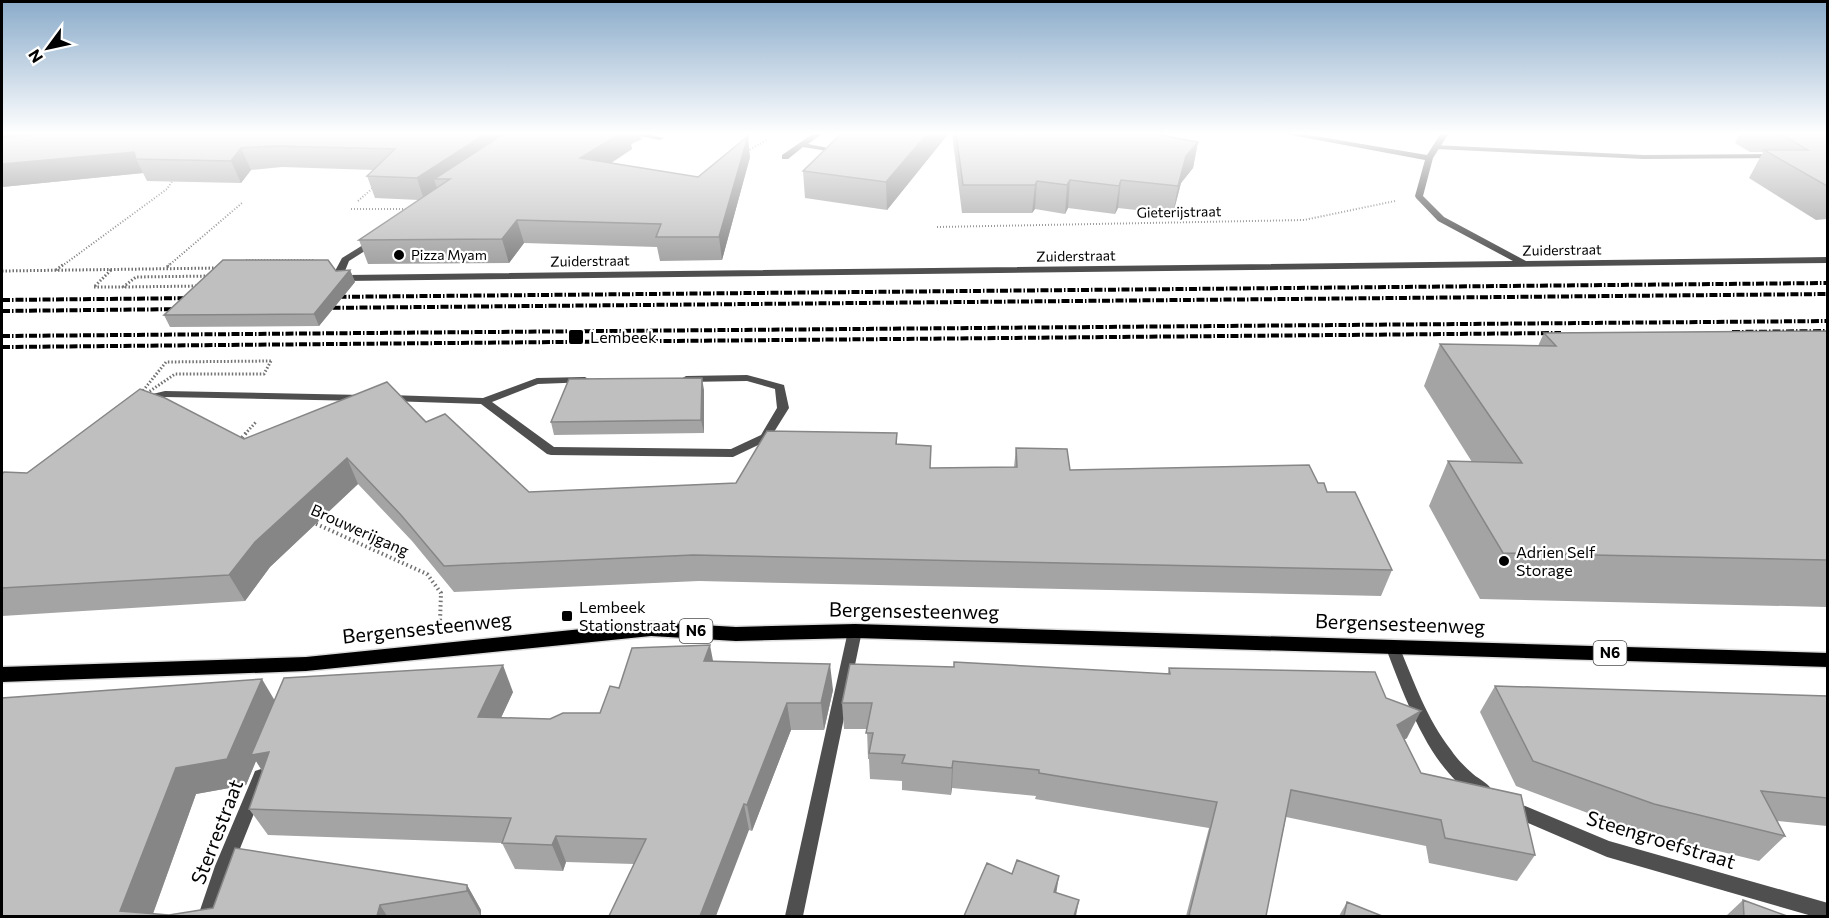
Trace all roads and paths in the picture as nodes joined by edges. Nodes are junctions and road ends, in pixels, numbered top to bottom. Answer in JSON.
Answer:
{"nodes":[{"id":1,"x":177,"y":176,"type":"edge"},
{"id":2,"x":1424,"y":176,"type":"edge"},
{"id":3,"x":376,"y":185,"type":"edge"},
{"id":4,"x":1419,"y":196,"type":"junction"},
{"id":5,"x":358,"y":201,"type":"dead end"},
{"id":6,"x":242,"y":203,"type":"dead end"},
{"id":7,"x":351,"y":209,"type":"dead end"},
{"id":8,"x":409,"y":209,"type":"edge"},
{"id":9,"x":938,"y":228,"type":"dead end"},
{"id":10,"x":384,"y":234,"type":"edge"},
{"id":11,"x":277,"y":259,"type":"junction"},
{"id":12,"x":1827,"y":260,"type":"edge"},
{"id":13,"x":345,"y":261,"type":"junction"},
{"id":14,"x":271,"y":264,"type":"edge"},
{"id":15,"x":1526,"y":264,"type":"junction"},
{"id":16,"x":166,"y":268,"type":"junction"},
{"id":17,"x":224,"y":268,"type":"edge"},
{"id":18,"x":235,"y":268,"type":"edge"},
{"id":19,"x":112,"y":269,"type":"junction"},
{"id":20,"x":56,"y":270,"type":"junction"},
{"id":21,"x":2,"y":271,"type":"edge"},
{"id":22,"x":216,"y":275,"type":"edge"},
{"id":23,"x":202,"y":286,"type":"edge"},
{"id":24,"x":123,"y":287,"type":"junction"},
{"id":25,"x":677,"y":379,"type":"edge"},
{"id":26,"x":595,"y":380,"type":"edge"},
{"id":27,"x":484,"y":401,"type":"junction"},
{"id":28,"x":138,"y":403,"type":"edge"},
{"id":29,"x":309,"y":520,"type":"dead end"},
{"id":30,"x":855,"y":631,"type":"junction"},
{"id":31,"x":1392,"y":646,"type":"junction"},
{"id":32,"x":440,"y":649,"type":"junction"},
{"id":33,"x":1827,"y":660,"type":"edge"},
{"id":34,"x":306,"y":664,"type":"junction"},
{"id":35,"x":2,"y":675,"type":"edge"},
{"id":36,"x":298,"y":685,"type":"edge"},
{"id":37,"x":268,"y":760,"type":"edge"},
{"id":38,"x":1827,"y":912,"type":"edge"},
{"id":39,"x":207,"y":916,"type":"edge"},
{"id":40,"x":794,"y":916,"type":"edge"}],
"edges":[{"from":1,"to":20,"type":"path"},
{"from":2,"to":4,"type":"street"},
{"from":3,"to":5,"type":"path"},
{"from":4,"to":9,"type":"path","name":"Gieterijstraat"},
{"from":4,"to":15,"type":"street"},
{"from":6,"to":16,"type":"path"},
{"from":7,"to":8,"type":"path"},
{"from":10,"to":13,"type":"street"},
{"from":11,"to":13,"type":"path"},
{"from":11,"to":14,"type":"path"},
{"from":11,"to":18,"type":"path"},
{"from":12,"to":15,"type":"street","name":"Zuiderstraat"},
{"from":13,"to":15,"type":"street","name":"Zuiderstraat"},
{"from":16,"to":17,"type":"path"},
{"from":16,"to":19,"type":"path"},
{"from":19,"to":20,"type":"path"},
{"from":19,"to":24,"type":"path"},
{"from":20,"to":21,"type":"path"},
{"from":22,"to":24,"type":"path"},
{"from":23,"to":24,"type":"path"},
{"from":25,"to":27,"type":"street"},
{"from":26,"to":27,"type":"street"},
{"from":27,"to":28,"type":"street"},
{"from":29,"to":32,"type":"path","name":"Brouwerijgang"},
{"from":30,"to":31,"type":"main road","name":"Bergensesteenweg","number":"N6"},
{"from":30,"to":32,"type":"main road","name":"Bergensesteenweg","number":"N6"},
{"from":30,"to":40,"type":"street"},
{"from":31,"to":33,"type":"main road","name":"Bergensesteenweg","number":"N6"},
{"from":31,"to":38,"type":"street","name":"Steengroefstraat"},
{"from":32,"to":34,"type":"main road","name":"Bergensesteenweg","number":"N6"},
{"from":34,"to":35,"type":"main road","name":"Bergensesteenweg","number":"N6"},
{"from":34,"to":36,"type":"street"},
{"from":37,"to":39,"type":"street","name":"Sterrestraat"}]}
